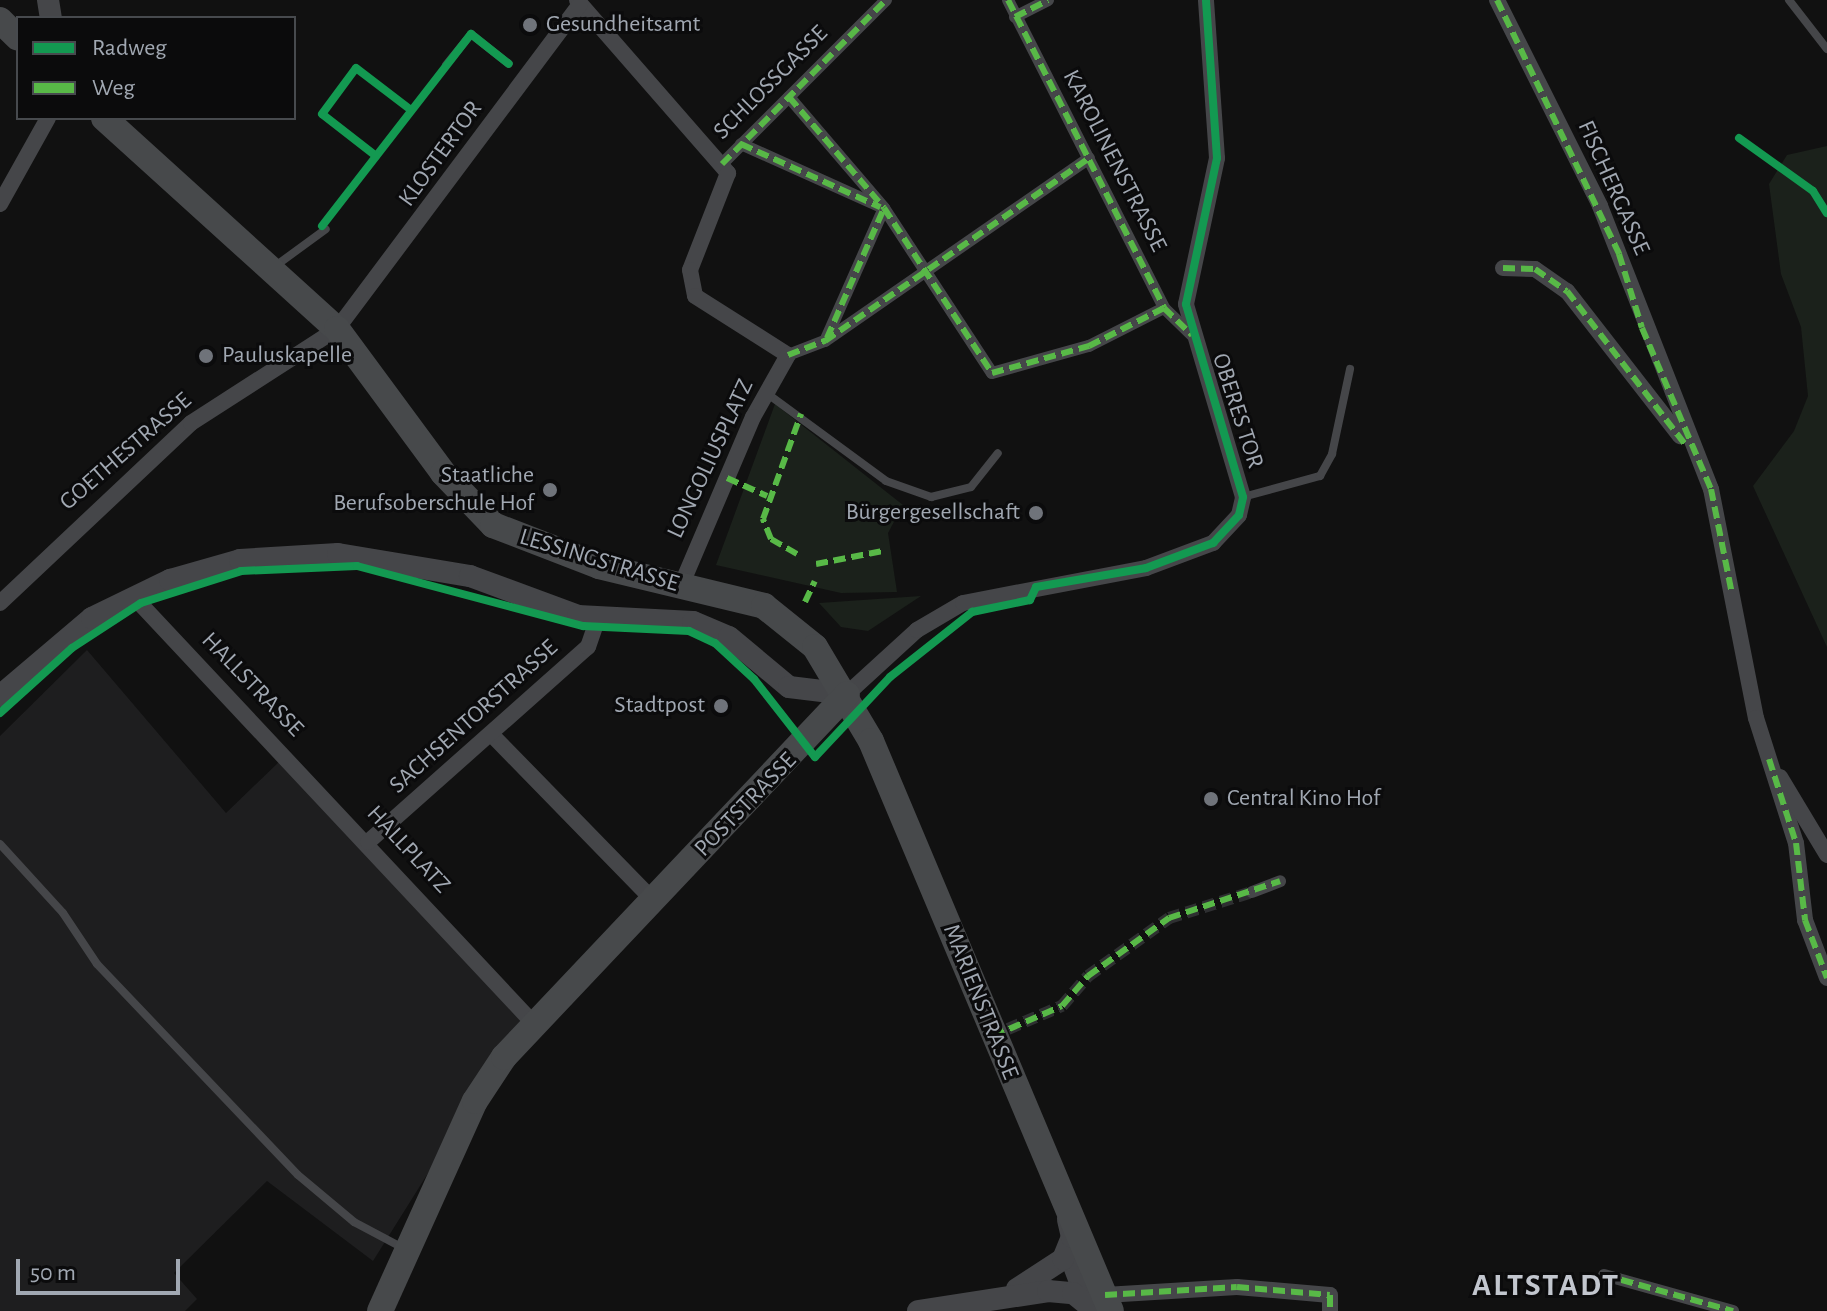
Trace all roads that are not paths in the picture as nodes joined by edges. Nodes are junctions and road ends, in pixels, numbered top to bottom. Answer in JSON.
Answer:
{"nodes":[{"id":1,"x":886,"y":0,"type":"edge"},
{"id":2,"x":1008,"y":0,"type":"edge"},
{"id":3,"x":1048,"y":0,"type":"edge"},
{"id":4,"x":1206,"y":0,"type":"edge"},
{"id":5,"x":1497,"y":0,"type":"edge"},
{"id":6,"x":1789,"y":0,"type":"edge"},
{"id":7,"x":578,"y":2,"type":"edge"},
{"id":8,"x":1015,"y":17,"type":"junction"},
{"id":9,"x":0,"y":20,"type":"edge"},
{"id":10,"x":16,"y":36,"type":"edge"},
{"id":11,"x":1827,"y":49,"type":"edge"},
{"id":12,"x":509,"y":64,"type":"dead end"},
{"id":13,"x":446,"y":65,"type":"dead end"},
{"id":14,"x":789,"y":97,"type":"junction"},
{"id":15,"x":47,"y":120,"type":"edge"},
{"id":16,"x":106,"y":120,"type":"edge"},
{"id":17,"x":741,"y":144,"type":"junction"},
{"id":18,"x":1089,"y":158,"type":"junction"},
{"id":19,"x":722,"y":164,"type":"junction"},
{"id":20,"x":0,"y":204,"type":"edge"},
{"id":21,"x":884,"y":208,"type":"junction"},
{"id":22,"x":326,"y":229,"type":"dead end"},
{"id":23,"x":1503,"y":268,"type":"dead end"},
{"id":24,"x":923,"y":269,"type":"junction"},
{"id":25,"x":271,"y":270,"type":"junction"},
{"id":26,"x":1164,"y":308,"type":"junction"},
{"id":27,"x":337,"y":329,"type":"junction"},
{"id":28,"x":1192,"y":335,"type":"junction"},
{"id":29,"x":825,"y":341,"type":"junction"},
{"id":30,"x":788,"y":355,"type":"junction"},
{"id":31,"x":1350,"y":369,"type":"dead end"},
{"id":32,"x":765,"y":392,"type":"junction"},
{"id":33,"x":998,"y":453,"type":"dead end"},
{"id":34,"x":1711,"y":489,"type":"junction"},
{"id":35,"x":1243,"y":497,"type":"junction"},
{"id":36,"x":1213,"y":543,"type":"joint"},
{"id":37,"x":681,"y":586,"type":"junction"},
{"id":38,"x":133,"y":596,"type":"junction"},
{"id":39,"x":0,"y":603,"type":"edge"},
{"id":40,"x":598,"y":618,"type":"junction"},
{"id":41,"x":847,"y":694,"type":"junction"},
{"id":42,"x":0,"y":696,"type":"edge"},
{"id":43,"x":492,"y":735,"type":"junction"},
{"id":44,"x":1769,"y":759,"type":"junction"},
{"id":45,"x":336,"y":808,"type":"joint"},
{"id":46,"x":368,"y":842,"type":"junction"},
{"id":47,"x":0,"y":844,"type":"edge"},
{"id":48,"x":1827,"y":855,"type":"edge"},
{"id":49,"x":1280,"y":881,"type":"dead end"},
{"id":50,"x":1252,"y":892,"type":"tunnel mouth"},
{"id":51,"x":653,"y":900,"type":"junction"},
{"id":52,"x":1827,"y":978,"type":"edge"},
{"id":53,"x":535,"y":1025,"type":"junction"},
{"id":54,"x":1067,"y":1211,"type":"junction"},
{"id":55,"x":408,"y":1250,"type":"junction"},
{"id":56,"x":1068,"y":1250,"type":"junction"},
{"id":57,"x":1604,"y":1275,"type":"dead end"},
{"id":58,"x":1005,"y":1295,"type":"junction"},
{"id":59,"x":1100,"y":1305,"type":"edge"},
{"id":60,"x":1707,"y":1308,"type":"edge"},
{"id":61,"x":380,"y":1311,"type":"edge"},
{"id":62,"x":918,"y":1311,"type":"edge"},
{"id":63,"x":1330,"y":1311,"type":"edge"},
{"id":64,"x":1733,"y":1311,"type":"edge"}],
"edges":[{"from":1,"to":14,"type":"street","name":"SCHLOSSGASSE"},
{"from":2,"to":8,"type":"street","name":"KAROLINENSTRASSE"},
{"from":3,"to":8,"type":"street"},
{"from":4,"to":28,"type":"street","name":"OBERES TOR"},
{"from":5,"to":34,"type":"street","name":"FISCHERGASSE"},
{"from":6,"to":11,"type":"lane"},
{"from":7,"to":19,"type":"street"},
{"from":7,"to":27,"type":"street","name":"KLOSTERTOR"},
{"from":8,"to":18,"type":"street","name":"KAROLINENSTRASSE"},
{"from":9,"to":10,"type":"main road"},
{"from":12,"to":13,"type":"lane"},
{"from":14,"to":17,"type":"street","name":"SCHLOSSGASSE"},
{"from":14,"to":21,"type":"street"},
{"from":15,"to":20,"type":"street"},
{"from":16,"to":25,"type":"main road","name":"LESSINGSTRASSE"},
{"from":17,"to":19,"type":"street","name":"SCHLOSSGASSE"},
{"from":17,"to":21,"type":"street"},
{"from":18,"to":24,"type":"street"},
{"from":18,"to":26,"type":"street","name":"KAROLINENSTRASSE"},
{"from":19,"to":30,"type":"street"},
{"from":21,"to":24,"type":"street"},
{"from":21,"to":29,"type":"street"},
{"from":22,"to":25,"type":"lane"},
{"from":23,"to":34,"type":"street","name":"FISCHERGASSE"},
{"from":24,"to":26,"type":"street"},
{"from":24,"to":29,"type":"street"},
{"from":25,"to":27,"type":"main road","name":"LESSINGSTRASSE"},
{"from":26,"to":28,"type":"street","name":"KAROLINENSTRASSE"},
{"from":27,"to":37,"type":"main road","name":"LESSINGSTRASSE"},
{"from":27,"to":39,"type":"street","name":"GOETHESTRASSE"},
{"from":28,"to":35,"type":"street","name":"OBERES TOR"},
{"from":29,"to":30,"type":"street"},
{"from":30,"to":32,"type":"street","name":"LONGOLIUSPLATZ"},
{"from":31,"to":35,"type":"lane"},
{"from":32,"to":33,"type":"lane"},
{"from":32,"to":37,"type":"street","name":"LONGOLIUSPLATZ"},
{"from":34,"to":44,"type":"street","name":"FISCHERGASSE"},
{"from":35,"to":36,"type":"street","name":"OBERES TOR"},
{"from":36,"to":41,"type":"street","name":"POSTSTRASSE"},
{"from":37,"to":41,"type":"main road","name":"LESSINGSTRASSE"},
{"from":38,"to":40,"type":"street"},
{"from":38,"to":42,"type":"street"},
{"from":38,"to":45,"type":"street","name":"HALLSTRASSE"},
{"from":40,"to":41,"type":"street"},
{"from":40,"to":43,"type":"street","name":"SACHSENTORSTRASSE"},
{"from":41,"to":51,"type":"main road","name":"POSTSTRASSE"},
{"from":41,"to":54,"type":"main road","name":"MARIENSTRASSE"},
{"from":43,"to":46,"type":"street","name":"SACHSENTORSTRASSE"},
{"from":43,"to":51,"type":"street"},
{"from":44,"to":48,"type":"street"},
{"from":44,"to":52,"type":"street","name":"FISCHERGASSE"},
{"from":45,"to":46,"type":"street","name":"HALLPLATZ"},
{"from":46,"to":53,"type":"street","name":"HALLPLATZ"},
{"from":47,"to":55,"type":"lane"},
{"from":49,"to":50,"type":"street"},
{"from":51,"to":53,"type":"main road","name":"POSTSTRASSE"},
{"from":53,"to":55,"type":"main road","name":"POSTSTRASSE"},
{"from":54,"to":56,"type":"street"},
{"from":54,"to":59,"type":"main road","name":"MARIENSTRASSE"},
{"from":55,"to":61,"type":"main road","name":"POSTSTRASSE"},
{"from":56,"to":58,"type":"street"},
{"from":56,"to":59,"type":"street"},
{"from":57,"to":60,"type":"street"},
{"from":58,"to":59,"type":"street"},
{"from":58,"to":62,"type":"street"},
{"from":59,"to":63,"type":"street"},
{"from":60,"to":64,"type":"street"}]}
